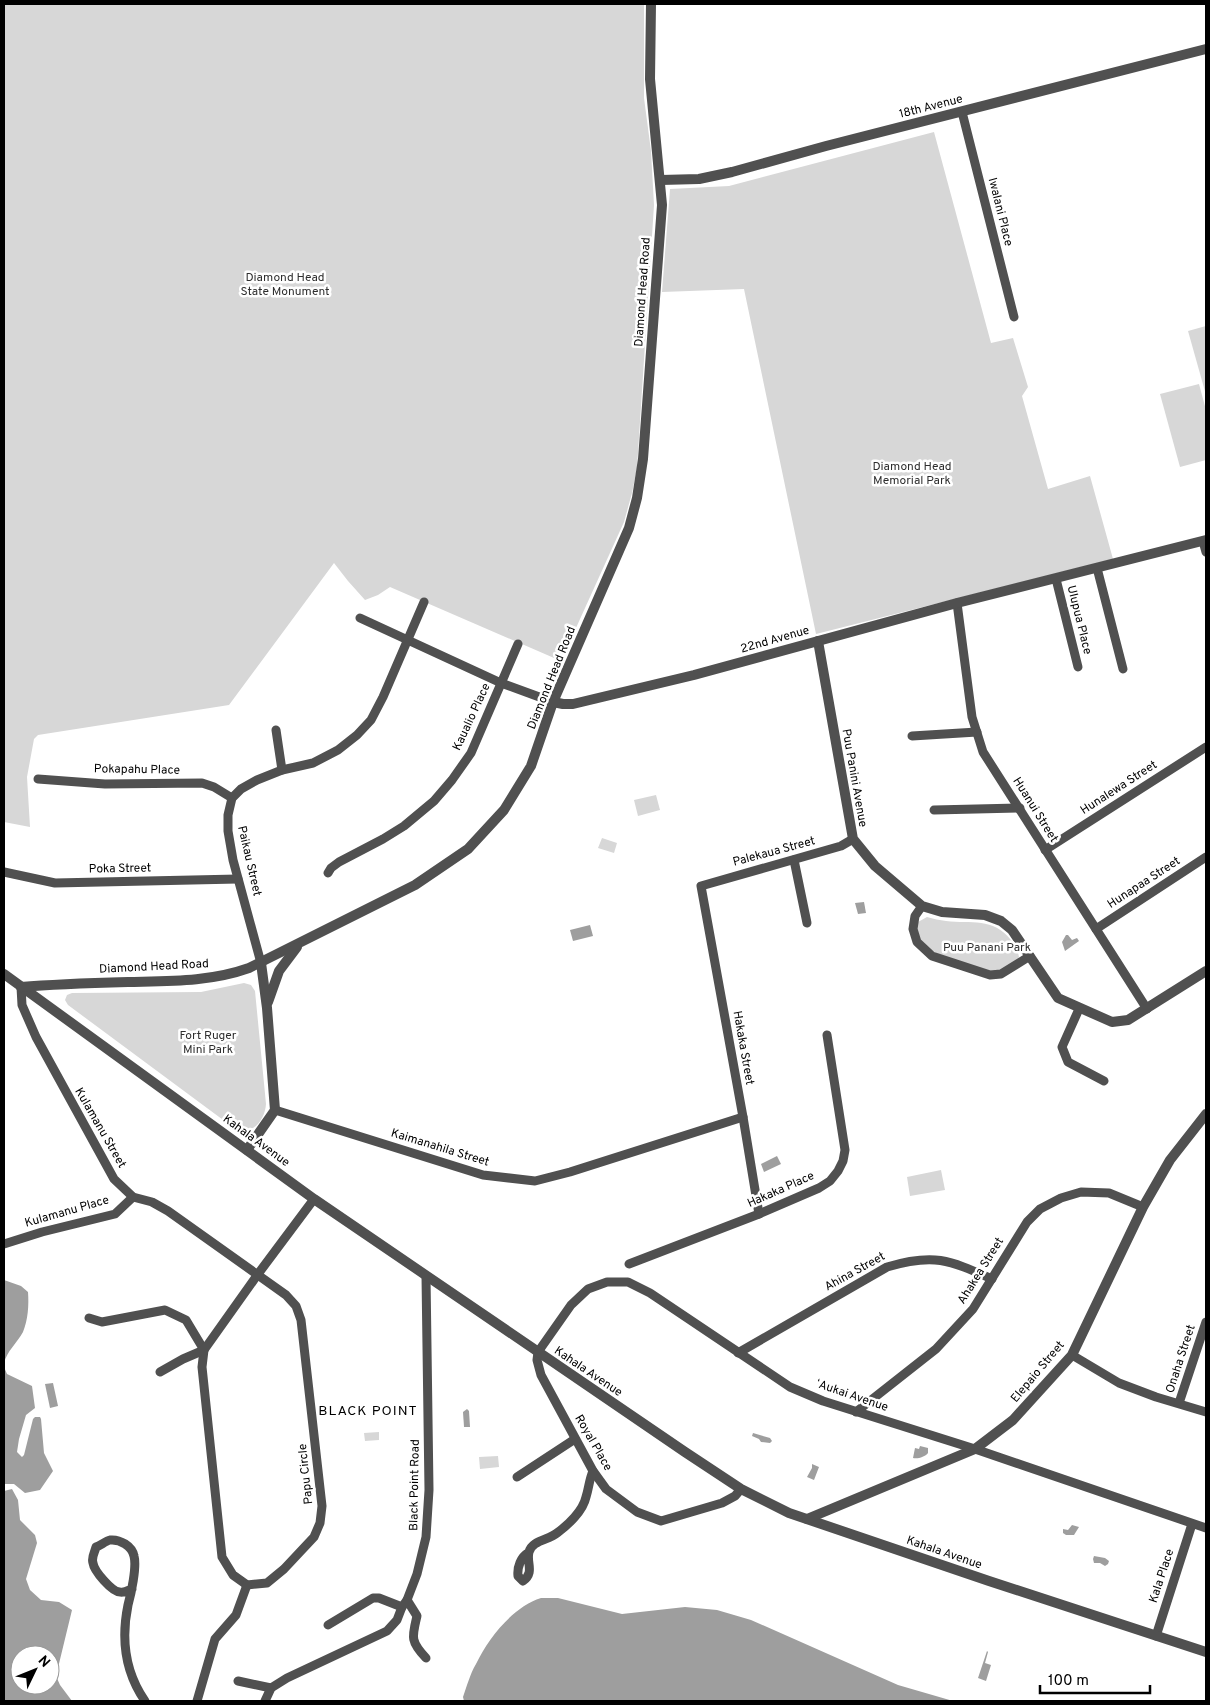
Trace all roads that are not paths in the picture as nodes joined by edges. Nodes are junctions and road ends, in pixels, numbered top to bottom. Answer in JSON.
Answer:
{"nodes":[{"id":1,"x":651,"y":4,"type":"edge"},
{"id":2,"x":1206,"y":49,"type":"edge"},
{"id":3,"x":962,"y":112,"type":"junction"},
{"id":4,"x":661,"y":180,"type":"junction"},
{"id":5,"x":1014,"y":318,"type":"dead end"},
{"id":6,"x":1205,"y":540,"type":"edge"},
{"id":7,"x":1206,"y":552,"type":"edge"},
{"id":8,"x":1097,"y":568,"type":"junction"},
{"id":9,"x":1056,"y":579,"type":"junction"},
{"id":10,"x":424,"y":602,"type":"dead end"},
{"id":11,"x":957,"y":603,"type":"junction"},
{"id":12,"x":360,"y":618,"type":"dead end"},
{"id":13,"x":408,"y":640,"type":"junction"},
{"id":14,"x":818,"y":641,"type":"junction"},
{"id":15,"x":518,"y":644,"type":"dead end"},
{"id":16,"x":1078,"y":668,"type":"dead end"},
{"id":17,"x":1123,"y":669,"type":"dead end"},
{"id":18,"x":501,"y":683,"type":"junction"},
{"id":19,"x":554,"y":702,"type":"junction"},
{"id":20,"x":276,"y":730,"type":"dead end"},
{"id":21,"x":977,"y":732,"type":"junction"},
{"id":22,"x":912,"y":736,"type":"dead end"},
{"id":23,"x":1206,"y":746,"type":"edge"},
{"id":24,"x":282,"y":770,"type":"junction"},
{"id":25,"x":38,"y":779,"type":"dead end"},
{"id":26,"x":232,"y":798,"type":"junction"},
{"id":27,"x":1020,"y":808,"type":"junction"},
{"id":28,"x":934,"y":810,"type":"dead end"},
{"id":29,"x":852,"y":839,"type":"junction"},
{"id":30,"x":1045,"y":850,"type":"junction"},
{"id":31,"x":1206,"y":857,"type":"edge"},
{"id":32,"x":794,"y":860,"type":"junction"},
{"id":33,"x":4,"y":872,"type":"edge"},
{"id":34,"x":328,"y":873,"type":"dead end"},
{"id":35,"x":238,"y":879,"type":"junction"},
{"id":36,"x":701,"y":886,"type":"joint"},
{"id":37,"x":922,"y":906,"type":"junction"},
{"id":38,"x":807,"y":923,"type":"dead end"},
{"id":39,"x":1096,"y":929,"type":"junction"},
{"id":40,"x":300,"y":943,"type":"junction"},
{"id":41,"x":1030,"y":956,"type":"junction"},
{"id":42,"x":261,"y":963,"type":"junction"},
{"id":43,"x":1206,"y":971,"type":"edge"},
{"id":44,"x":4,"y":974,"type":"edge"},
{"id":45,"x":21,"y":987,"type":"junction"},
{"id":46,"x":267,"y":1008,"type":"junction"},
{"id":47,"x":1079,"y":1009,"type":"junction"},
{"id":48,"x":1148,"y":1009,"type":"junction"},
{"id":49,"x":827,"y":1035,"type":"dead end"},
{"id":50,"x":1104,"y":1081,"type":"dead end"},
{"id":51,"x":274,"y":1110,"type":"junction"},
{"id":52,"x":1206,"y":1114,"type":"edge"},
{"id":53,"x":743,"y":1117,"type":"junction"},
{"id":54,"x":247,"y":1150,"type":"junction"},
{"id":55,"x":133,"y":1197,"type":"junction"},
{"id":56,"x":314,"y":1198,"type":"junction"},
{"id":57,"x":1142,"y":1207,"type":"junction"},
{"id":58,"x":759,"y":1214,"type":"junction"},
{"id":59,"x":4,"y":1244,"type":"edge"},
{"id":60,"x":629,"y":1264,"type":"dead end"},
{"id":61,"x":258,"y":1274,"type":"junction"},
{"id":62,"x":426,"y":1276,"type":"junction"},
{"id":63,"x":992,"y":1279,"type":"junction"},
{"id":64,"x":89,"y":1318,"type":"dead end"},
{"id":65,"x":1206,"y":1322,"type":"edge"},
{"id":66,"x":204,"y":1350,"type":"junction"},
{"id":67,"x":538,"y":1352,"type":"junction"},
{"id":68,"x":738,"y":1353,"type":"junction"},
{"id":69,"x":1072,"y":1355,"type":"junction"},
{"id":70,"x":160,"y":1372,"type":"dead end"},
{"id":71,"x":1179,"y":1403,"type":"junction"},
{"id":72,"x":856,"y":1412,"type":"junction"},
{"id":73,"x":1206,"y":1412,"type":"edge"},
{"id":74,"x":575,"y":1439,"type":"junction"},
{"id":75,"x":975,"y":1449,"type":"junction"},
{"id":76,"x":593,"y":1471,"type":"junction"},
{"id":77,"x":517,"y":1477,"type":"dead end"},
{"id":78,"x":741,"y":1489,"type":"junction"},
{"id":79,"x":807,"y":1519,"type":"junction"},
{"id":80,"x":1192,"y":1524,"type":"junction"},
{"id":81,"x":1206,"y":1528,"type":"edge"},
{"id":82,"x":528,"y":1553,"type":"dead end"},
{"id":83,"x":247,"y":1585,"type":"junction"},
{"id":84,"x":132,"y":1589,"type":"junction"},
{"id":85,"x":115,"y":1591,"type":"junction"},
{"id":86,"x":404,"y":1604,"type":"junction"},
{"id":87,"x":125,"y":1620,"type":"junction"},
{"id":88,"x":328,"y":1625,"type":"dead end"},
{"id":89,"x":1156,"y":1636,"type":"junction"},
{"id":90,"x":1206,"y":1652,"type":"edge"},
{"id":91,"x":426,"y":1658,"type":"dead end"},
{"id":92,"x":238,"y":1681,"type":"dead end"},
{"id":93,"x":271,"y":1688,"type":"junction"},
{"id":94,"x":144,"y":1701,"type":"edge"},
{"id":95,"x":197,"y":1701,"type":"edge"},
{"id":96,"x":265,"y":1701,"type":"edge"}],
"edges":[{"from":1,"to":4,"type":"street","name":"Diamond Head Road"},
{"from":2,"to":3,"type":"street","name":"18th Avenue"},
{"from":3,"to":4,"type":"street","name":"18th Avenue"},
{"from":3,"to":5,"type":"street","name":"Iwalani Place"},
{"from":4,"to":19,"type":"street","name":"Diamond Head Road"},
{"from":6,"to":7,"type":"street"},
{"from":6,"to":8,"type":"street","name":"22nd Avenue"},
{"from":8,"to":9,"type":"street","name":"22nd Avenue"},
{"from":8,"to":17,"type":"street"},
{"from":9,"to":11,"type":"street","name":"22nd Avenue"},
{"from":9,"to":16,"type":"street","name":"Ulupua Place"},
{"from":10,"to":13,"type":"street"},
{"from":11,"to":14,"type":"street","name":"22nd Avenue"},
{"from":11,"to":21,"type":"street","name":"Huanui Street"},
{"from":12,"to":13,"type":"street","name":"22nd Avenue"},
{"from":13,"to":18,"type":"street","name":"22nd Avenue"},
{"from":13,"to":24,"type":"street"},
{"from":14,"to":19,"type":"street","name":"22nd Avenue"},
{"from":14,"to":29,"type":"street","name":"Puu Panini Avenue"},
{"from":15,"to":18,"type":"street","name":"Kaualio Place"},
{"from":18,"to":19,"type":"street","name":"22nd Avenue"},
{"from":18,"to":34,"type":"street","name":"Kaualio Place"},
{"from":19,"to":40,"type":"street","name":"Diamond Head Road"},
{"from":20,"to":24,"type":"street"},
{"from":21,"to":22,"type":"street"},
{"from":21,"to":27,"type":"street","name":"Huanui Street"},
{"from":23,"to":30,"type":"street","name":"Hunalewa Street"},
{"from":24,"to":26,"type":"street"},
{"from":25,"to":26,"type":"street","name":"Pokapahu Place"},
{"from":26,"to":35,"type":"street","name":"Paikau Street"},
{"from":27,"to":28,"type":"street"},
{"from":27,"to":30,"type":"street","name":"Huanui Street"},
{"from":29,"to":32,"type":"street","name":"Palekaua Street"},
{"from":29,"to":37,"type":"street","name":"Puu Panini Avenue"},
{"from":30,"to":39,"type":"street","name":"Huanui Street"},
{"from":31,"to":39,"type":"street","name":"Hunapaa Street"},
{"from":32,"to":36,"type":"street","name":"Palekaua Street"},
{"from":32,"to":38,"type":"street"},
{"from":33,"to":35,"type":"street","name":"Poka Street"},
{"from":35,"to":42,"type":"street","name":"Paikau Street"},
{"from":36,"to":53,"type":"street","name":"Hakaka Street"},
{"from":37,"to":41,"type":"street","name":"Puu Panini Avenue"},
{"from":37,"to":41,"type":"street"},
{"from":39,"to":48,"type":"street","name":"Huanui Street"},
{"from":40,"to":42,"type":"street","name":"Diamond Head Road"},
{"from":40,"to":46,"type":"street"},
{"from":41,"to":47,"type":"street","name":"Puu Panini Avenue"},
{"from":42,"to":45,"type":"street","name":"Diamond Head Road"},
{"from":42,"to":46,"type":"street","name":"Paikau Street"},
{"from":43,"to":48,"type":"street","name":"Puu Panini Avenue"},
{"from":44,"to":45,"type":"street"},
{"from":45,"to":54,"type":"street","name":"Kahala Avenue"},
{"from":45,"to":55,"type":"street","name":"Kulamanu Street"},
{"from":46,"to":51,"type":"street","name":"Paikau Street"},
{"from":47,"to":48,"type":"street","name":"Puu Panini Avenue"},
{"from":47,"to":50,"type":"street"},
{"from":49,"to":58,"type":"street","name":"Hakaka Place"},
{"from":51,"to":53,"type":"street","name":"Kaimanahila Street"},
{"from":51,"to":54,"type":"street"},
{"from":52,"to":57,"type":"street","name":"Elepaio Street"},
{"from":53,"to":58,"type":"street","name":"Hakaka Street"},
{"from":54,"to":56,"type":"street","name":"Kahala Avenue"},
{"from":55,"to":59,"type":"street","name":"Kulamanu Place"},
{"from":55,"to":61,"type":"street","name":"Kulamanu Street"},
{"from":56,"to":61,"type":"street"},
{"from":56,"to":62,"type":"street","name":"Kahala Avenue"},
{"from":57,"to":63,"type":"street","name":"Ahakea Street"},
{"from":57,"to":69,"type":"street","name":"Elepaio Street"},
{"from":58,"to":60,"type":"street","name":"Hakaka Place"},
{"from":61,"to":66,"type":"street"},
{"from":61,"to":83,"type":"street","name":"Papu Circle"},
{"from":62,"to":67,"type":"street","name":"Kahala Avenue"},
{"from":62,"to":86,"type":"street","name":"Black Point Road"},
{"from":63,"to":68,"type":"street","name":"Ahina Street"},
{"from":63,"to":72,"type":"street","name":"Ahakea Street"},
{"from":64,"to":66,"type":"street"},
{"from":65,"to":71,"type":"street","name":"Onaha Street"},
{"from":66,"to":70,"type":"street"},
{"from":66,"to":83,"type":"street"},
{"from":67,"to":68,"type":"street","name":"ʻAukai Avenue"},
{"from":67,"to":74,"type":"street","name":"Royal Place"},
{"from":67,"to":78,"type":"street","name":"Kahala Avenue"},
{"from":68,"to":72,"type":"street","name":"ʻAukai Avenue"},
{"from":69,"to":71,"type":"street"},
{"from":69,"to":75,"type":"street","name":"Elepaio Street"},
{"from":71,"to":73,"type":"street"},
{"from":72,"to":75,"type":"street","name":"ʻAukai Avenue"},
{"from":74,"to":76,"type":"street","name":"Royal Place"},
{"from":74,"to":77,"type":"street"},
{"from":75,"to":79,"type":"street","name":"Elepaio Street"},
{"from":75,"to":80,"type":"street","name":"ʻAukai Avenue"},
{"from":76,"to":78,"type":"street","name":"Royal Place"},
{"from":76,"to":82,"type":"street"},
{"from":78,"to":79,"type":"street","name":"Kahala Avenue"},
{"from":79,"to":89,"type":"street","name":"Kahala Avenue"},
{"from":80,"to":81,"type":"street","name":"ʻAukai Avenue"},
{"from":80,"to":89,"type":"street","name":"Kala Place"},
{"from":83,"to":95,"type":"street"},
{"from":84,"to":85,"type":"street"},
{"from":84,"to":85,"type":"street"},
{"from":84,"to":87,"type":"street"},
{"from":85,"to":87,"type":"street"},
{"from":86,"to":88,"type":"street"},
{"from":86,"to":91,"type":"street"},
{"from":86,"to":93,"type":"street","name":"Black Point Road"},
{"from":87,"to":94,"type":"street"},
{"from":89,"to":90,"type":"street","name":"Kahala Avenue"},
{"from":92,"to":93,"type":"street"},
{"from":93,"to":96,"type":"street"}]}
